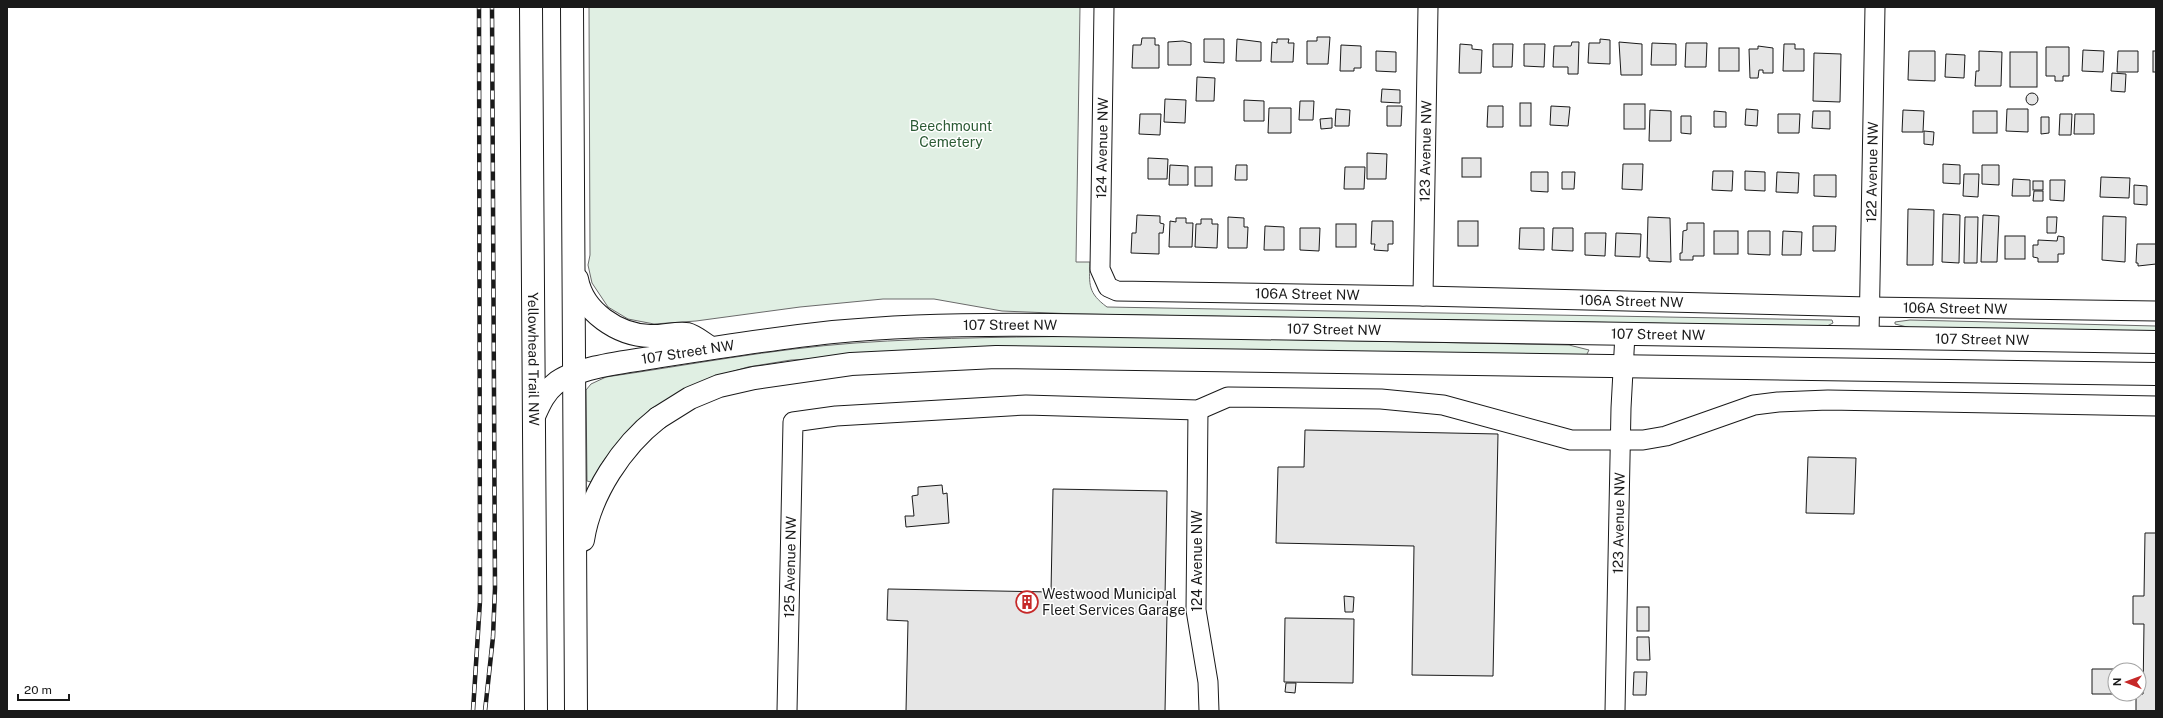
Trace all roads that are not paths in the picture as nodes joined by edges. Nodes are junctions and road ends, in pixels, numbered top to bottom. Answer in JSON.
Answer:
{"nodes":[{"id":1,"x":531,"y":7,"type":"edge"},
{"id":2,"x":572,"y":7,"type":"edge"},
{"id":3,"x":1104,"y":7,"type":"edge"},
{"id":4,"x":1428,"y":7,"type":"edge"},
{"id":5,"x":1875,"y":7,"type":"edge"},
{"id":6,"x":575,"y":262,"type":"junction"},
{"id":7,"x":1108,"y":287,"type":"joint"},
{"id":8,"x":1423,"y":296,"type":"junction"},
{"id":9,"x":1869,"y":307,"type":"junction"},
{"id":10,"x":2156,"y":311,"type":"edge"},
{"id":11,"x":1625,"y":334,"type":"junction"},
{"id":12,"x":1869,"y":336,"type":"junction"},
{"id":13,"x":2156,"y":342,"type":"edge"},
{"id":14,"x":711,"y":348,"type":"junction"},
{"id":15,"x":1624,"y":365,"type":"junction"},
{"id":16,"x":2156,"y":374,"type":"edge"},
{"id":17,"x":575,"y":375,"type":"junction"},
{"id":18,"x":2156,"y":406,"type":"edge"},
{"id":19,"x":1198,"y":410,"type":"junction"},
{"id":20,"x":534,"y":414,"type":"junction"},
{"id":21,"x":1620,"y":441,"type":"junction"},
{"id":22,"x":576,"y":593,"type":"junction"},
{"id":23,"x":536,"y":711,"type":"edge"},
{"id":24,"x":576,"y":711,"type":"edge"},
{"id":25,"x":787,"y":711,"type":"edge"},
{"id":26,"x":1209,"y":711,"type":"edge"},
{"id":27,"x":1615,"y":711,"type":"edge"}],
"edges":[{"from":1,"to":20,"type":"main road","name":"Yellowhead Trail NW"},
{"from":2,"to":6,"type":"main road"},
{"from":3,"to":7,"type":"street","name":"124 Avenue NW"},
{"from":4,"to":8,"type":"street","name":"123 Avenue NW"},
{"from":5,"to":9,"type":"street","name":"122 Avenue NW"},
{"from":6,"to":14,"type":"main road"},
{"from":6,"to":17,"type":"main road"},
{"from":7,"to":8,"type":"street","name":"106A Street NW"},
{"from":8,"to":9,"type":"street","name":"106A Street NW"},
{"from":9,"to":10,"type":"street","name":"106A Street NW"},
{"from":9,"to":12,"type":"street","name":"122 Avenue NW"},
{"from":11,"to":12,"type":"main road","name":"107 Street NW"},
{"from":11,"to":14,"type":"main road","name":"107 Street NW"},
{"from":11,"to":15,"type":"street","name":"123 Avenue NW"},
{"from":12,"to":13,"type":"main road","name":"107 Street NW"},
{"from":14,"to":17,"type":"main road","name":"107 Street NW"},
{"from":15,"to":16,"type":"main road"},
{"from":15,"to":21,"type":"street","name":"123 Avenue NW"},
{"from":15,"to":22,"type":"main road"},
{"from":17,"to":20,"type":"main road","name":"107 Street NW"},
{"from":17,"to":22,"type":"main road"},
{"from":18,"to":21,"type":"street"},
{"from":19,"to":21,"type":"street"},
{"from":19,"to":25,"type":"street","name":"125 Avenue NW"},
{"from":19,"to":26,"type":"street","name":"124 Avenue NW"},
{"from":20,"to":23,"type":"main road","name":"Yellowhead Trail NW"},
{"from":21,"to":27,"type":"street","name":"123 Avenue NW"},
{"from":22,"to":24,"type":"main road"}]}
